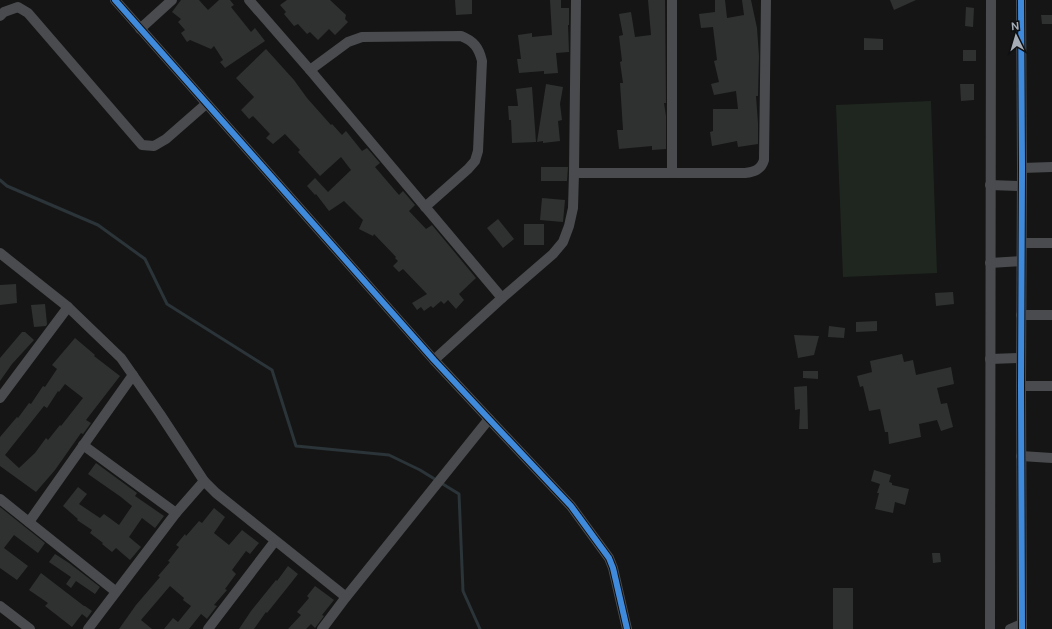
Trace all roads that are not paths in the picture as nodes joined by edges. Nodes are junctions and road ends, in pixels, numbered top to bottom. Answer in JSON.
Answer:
{"nodes":[{"id":1,"x":115,"y":0,"type":"edge"},
{"id":2,"x":172,"y":0,"type":"edge"},
{"id":3,"x":576,"y":0,"type":"edge"},
{"id":4,"x":672,"y":0,"type":"edge"},
{"id":5,"x":766,"y":0,"type":"edge"},
{"id":6,"x":992,"y":0,"type":"edge"},
{"id":7,"x":1021,"y":0,"type":"edge"},
{"id":8,"x":251,"y":1,"type":"edge"},
{"id":9,"x":0,"y":16,"type":"edge"},
{"id":10,"x":140,"y":29,"type":"junction"},
{"id":11,"x":310,"y":70,"type":"junction"},
{"id":12,"x":206,"y":104,"type":"junction"},
{"id":13,"x":1052,"y":167,"type":"edge"},
{"id":14,"x":1022,"y":168,"type":"junction"},
{"id":15,"x":574,"y":173,"type":"junction"},
{"id":16,"x":672,"y":173,"type":"junction"},
{"id":17,"x":990,"y":185,"type":"junction"},
{"id":18,"x":1021,"y":186,"type":"junction"},
{"id":19,"x":425,"y":207,"type":"junction"},
{"id":20,"x":1022,"y":243,"type":"junction"},
{"id":21,"x":1052,"y":243,"type":"edge"},
{"id":22,"x":0,"y":253,"type":"edge"},
{"id":23,"x":1021,"y":262,"type":"junction"},
{"id":24,"x":990,"y":263,"type":"junction"},
{"id":25,"x":502,"y":298,"type":"junction"},
{"id":26,"x":68,"y":307,"type":"junction"},
{"id":27,"x":1021,"y":315,"type":"junction"},
{"id":28,"x":1052,"y":315,"type":"edge"},
{"id":29,"x":990,"y":358,"type":"junction"},
{"id":30,"x":1020,"y":358,"type":"junction"},
{"id":31,"x":434,"y":360,"type":"junction"},
{"id":32,"x":133,"y":375,"type":"junction"},
{"id":33,"x":1020,"y":386,"type":"junction"},
{"id":34,"x":1052,"y":386,"type":"edge"},
{"id":35,"x":0,"y":398,"type":"edge"},
{"id":36,"x":489,"y":420,"type":"junction"},
{"id":37,"x":83,"y":445,"type":"junction"},
{"id":38,"x":1021,"y":456,"type":"junction"},
{"id":39,"x":1052,"y":458,"type":"edge"},
{"id":40,"x":204,"y":482,"type":"junction"},
{"id":41,"x":0,"y":499,"type":"edge"},
{"id":42,"x":176,"y":513,"type":"junction"},
{"id":43,"x":29,"y":522,"type":"junction"},
{"id":44,"x":276,"y":541,"type":"junction"},
{"id":45,"x":115,"y":591,"type":"junction"},
{"id":46,"x":346,"y":597,"type":"junction"},
{"id":47,"x":0,"y":606,"type":"edge"},
{"id":48,"x":1022,"y":627,"type":"edge"},
{"id":49,"x":30,"y":629,"type":"edge"},
{"id":50,"x":88,"y":629,"type":"edge"},
{"id":51,"x":208,"y":629,"type":"edge"},
{"id":52,"x":322,"y":629,"type":"edge"},
{"id":53,"x":627,"y":629,"type":"edge"},
{"id":54,"x":990,"y":629,"type":"edge"},
{"id":55,"x":1010,"y":629,"type":"edge"}],
"edges":[{"from":1,"to":10,"type":"street"},
{"from":2,"to":10,"type":"street"},
{"from":3,"to":15,"type":"street"},
{"from":4,"to":16,"type":"street"},
{"from":5,"to":16,"type":"street"},
{"from":6,"to":17,"type":"street"},
{"from":7,"to":14,"type":"street"},
{"from":8,"to":11,"type":"street"},
{"from":9,"to":12,"type":"street"},
{"from":10,"to":12,"type":"street"},
{"from":11,"to":19,"type":"street"},
{"from":11,"to":19,"type":"street"},
{"from":12,"to":31,"type":"street"},
{"from":13,"to":14,"type":"street"},
{"from":14,"to":18,"type":"street"},
{"from":15,"to":16,"type":"street"},
{"from":15,"to":25,"type":"street"},
{"from":17,"to":18,"type":"street"},
{"from":17,"to":24,"type":"street"},
{"from":18,"to":20,"type":"street"},
{"from":19,"to":25,"type":"street"},
{"from":20,"to":21,"type":"street"},
{"from":20,"to":23,"type":"street"},
{"from":22,"to":26,"type":"street"},
{"from":23,"to":24,"type":"street"},
{"from":23,"to":27,"type":"street"},
{"from":24,"to":29,"type":"street"},
{"from":25,"to":31,"type":"street"},
{"from":26,"to":32,"type":"street"},
{"from":26,"to":35,"type":"street"},
{"from":27,"to":28,"type":"street"},
{"from":27,"to":30,"type":"street"},
{"from":29,"to":30,"type":"street"},
{"from":29,"to":54,"type":"street"},
{"from":30,"to":33,"type":"street"},
{"from":31,"to":36,"type":"street"},
{"from":32,"to":37,"type":"street"},
{"from":32,"to":40,"type":"street"},
{"from":33,"to":34,"type":"street"},
{"from":33,"to":38,"type":"street"},
{"from":36,"to":46,"type":"street"},
{"from":36,"to":53,"type":"street"},
{"from":37,"to":42,"type":"street"},
{"from":37,"to":43,"type":"street"},
{"from":38,"to":39,"type":"street"},
{"from":38,"to":48,"type":"street"},
{"from":40,"to":42,"type":"street"},
{"from":40,"to":44,"type":"street"},
{"from":41,"to":43,"type":"street"},
{"from":42,"to":45,"type":"street"},
{"from":43,"to":45,"type":"street"},
{"from":44,"to":46,"type":"street"},
{"from":44,"to":51,"type":"street"},
{"from":45,"to":50,"type":"street"},
{"from":46,"to":52,"type":"street"},
{"from":47,"to":49,"type":"street"},
{"from":48,"to":55,"type":"street"}]}
